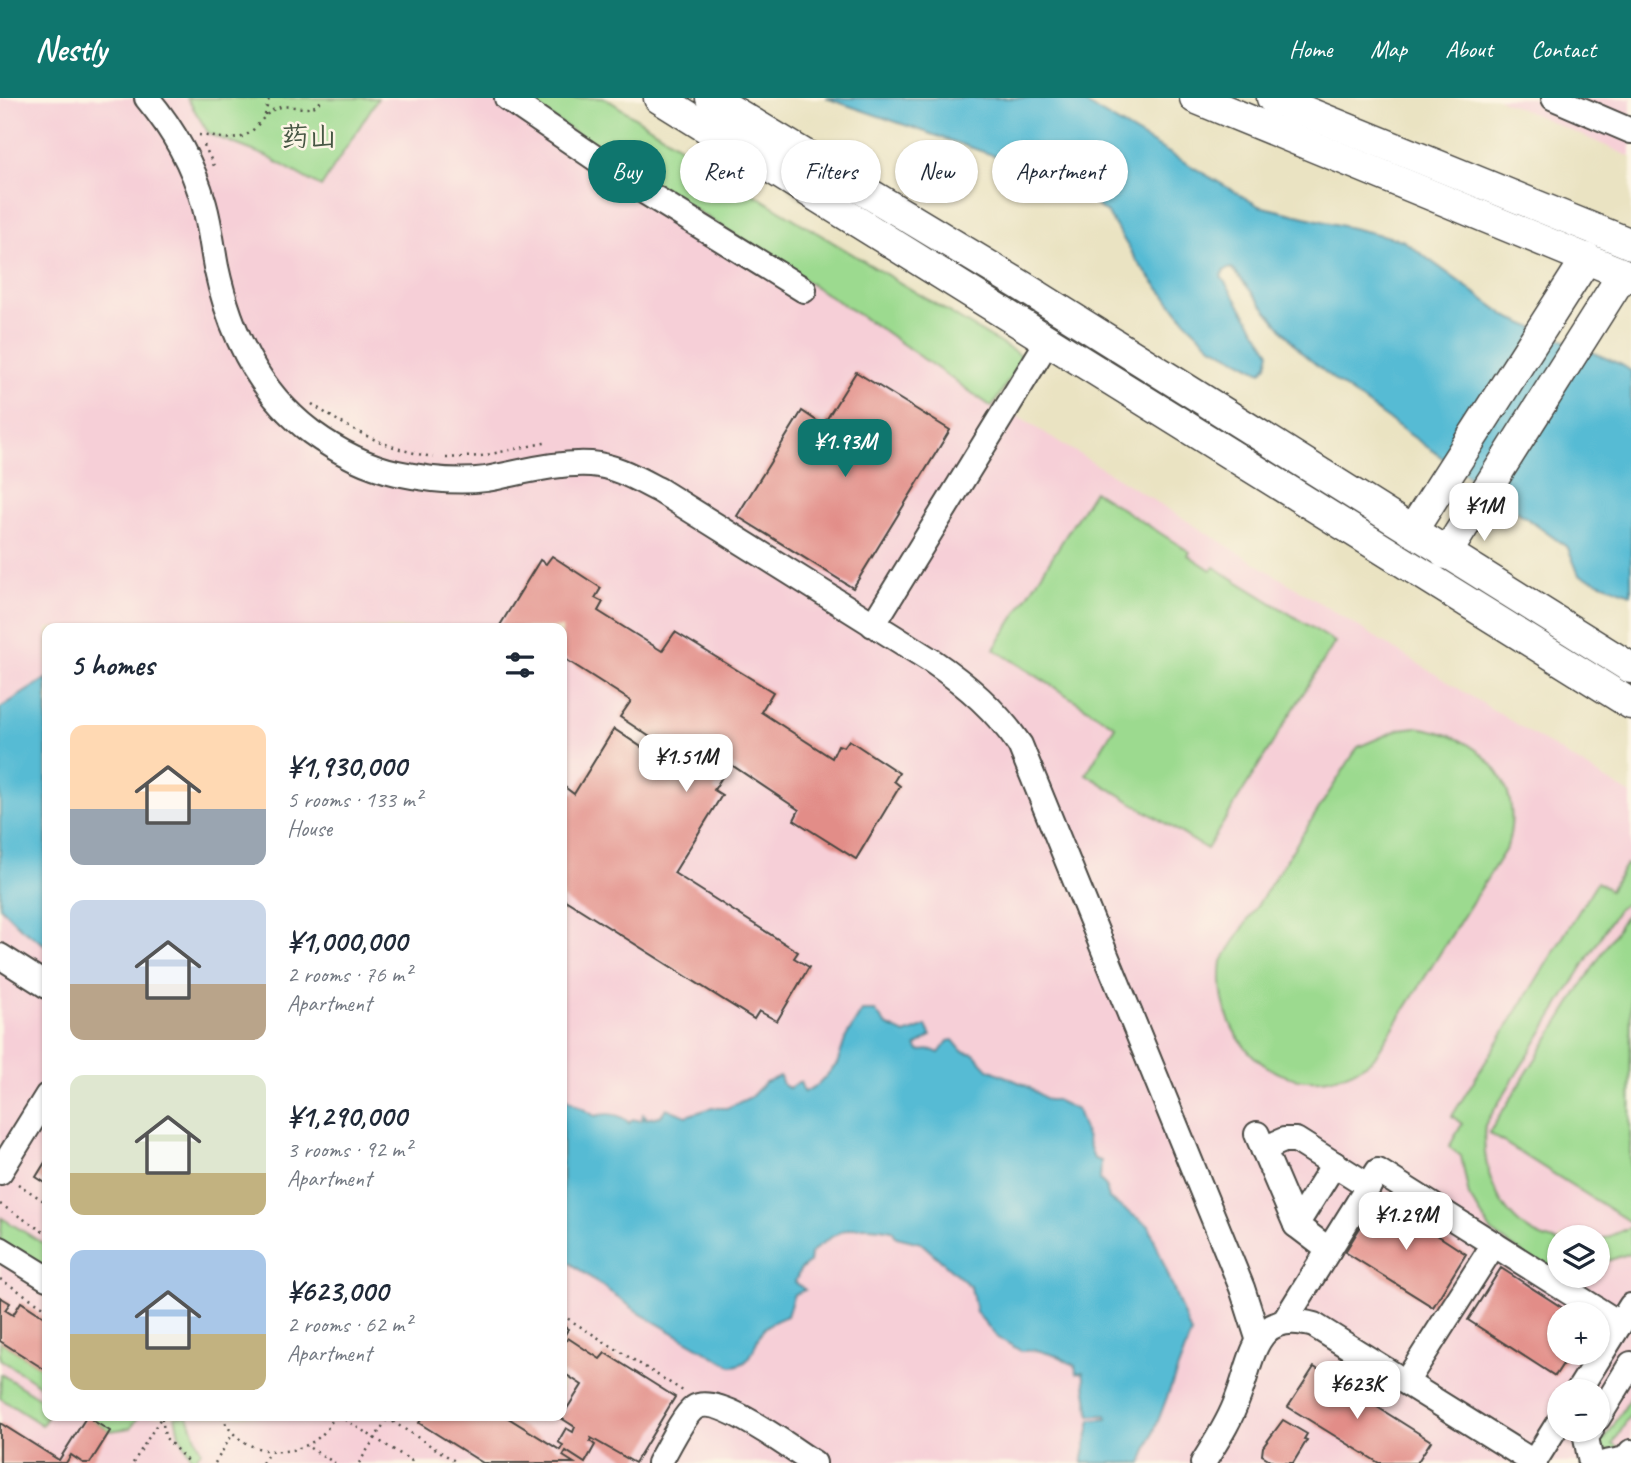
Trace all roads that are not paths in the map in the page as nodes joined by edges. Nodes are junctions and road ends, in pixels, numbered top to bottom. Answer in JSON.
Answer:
{"nodes":[{"id":1,"x":147,"y":98,"type":"edge"},
{"id":2,"x":507,"y":98,"type":"edge"},
{"id":3,"x":660,"y":98,"type":"edge"},
{"id":4,"x":1195,"y":98,"type":"edge"},
{"id":5,"x":1272,"y":98,"type":"edge"},
{"id":6,"x":1554,"y":98,"type":"edge"},
{"id":7,"x":711,"y":99,"type":"edge"},
{"id":8,"x":1631,"y":131,"type":"edge"},
{"id":9,"x":1631,"y":244,"type":"edge"},
{"id":10,"x":910,"y":252,"type":"junction"},
{"id":11,"x":1587,"y":258,"type":"junction"},
{"id":12,"x":1627,"y":275,"type":"edge"},
{"id":13,"x":804,"y":290,"type":"dead end"},
{"id":14,"x":1049,"y":339,"type":"junction"},
{"id":15,"x":1412,"y":531,"type":"junction"},
{"id":16,"x":1447,"y":554,"type":"junction"},
{"id":17,"x":873,"y":625,"type":"junction"},
{"id":18,"x":1631,"y":668,"type":"edge"},
{"id":19,"x":1631,"y":704,"type":"edge"},
{"id":20,"x":0,"y":956,"type":"edge"},
{"id":21,"x":42,"y":983,"type":"edge"},
{"id":22,"x":42,"y":1106,"type":"edge"},
{"id":23,"x":1334,"y":1164,"type":"junction"},
{"id":24,"x":8,"y":1177,"type":"edge"},
{"id":25,"x":1368,"y":1186,"type":"junction"},
{"id":26,"x":1296,"y":1225,"type":"junction"},
{"id":27,"x":1494,"y":1244,"type":"junction"},
{"id":28,"x":0,"y":1249,"type":"edge"},
{"id":29,"x":1329,"y":1250,"type":"junction"},
{"id":30,"x":42,"y":1276,"type":"edge"},
{"id":31,"x":1626,"y":1315,"type":"edge"},
{"id":32,"x":1284,"y":1322,"type":"junction"},
{"id":33,"x":1258,"y":1338,"type":"junction"},
{"id":34,"x":1631,"y":1364,"type":"edge"},
{"id":35,"x":1586,"y":1379,"type":"edge"},
{"id":36,"x":1406,"y":1382,"type":"junction"},
{"id":37,"x":1610,"y":1398,"type":"edge"},
{"id":38,"x":1547,"y":1442,"type":"edge"},
{"id":39,"x":1587,"y":1442,"type":"edge"},
{"id":40,"x":659,"y":1463,"type":"edge"},
{"id":41,"x":814,"y":1463,"type":"edge"},
{"id":42,"x":1203,"y":1463,"type":"edge"},
{"id":43,"x":1535,"y":1463,"type":"edge"},
{"id":44,"x":1591,"y":1463,"type":"edge"}],
"edges":[{"from":1,"to":17,"type":"lane"},
{"from":2,"to":13,"type":"lane"},
{"from":3,"to":10,"type":"main road"},
{"from":4,"to":11,"type":"main road"},
{"from":5,"to":9,"type":"main road"},
{"from":6,"to":8,"type":"lane"},
{"from":7,"to":10,"type":"main road"},
{"from":7,"to":15,"type":"main road"},
{"from":10,"to":14,"type":"main road"},
{"from":11,"to":12,"type":"main road"},
{"from":11,"to":15,"type":"main road"},
{"from":12,"to":16,"type":"main road"},
{"from":14,"to":17,"type":"lane"},
{"from":14,"to":19,"type":"main road"},
{"from":15,"to":16,"type":"main road"},
{"from":16,"to":18,"type":"main road"},
{"from":17,"to":33,"type":"lane"},
{"from":20,"to":21,"type":"lane"},
{"from":22,"to":24,"type":"lane"},
{"from":23,"to":25,"type":"lane"},
{"from":23,"to":26,"type":"lane"},
{"from":23,"to":26,"type":"lane"},
{"from":25,"to":27,"type":"lane"},
{"from":25,"to":29,"type":"lane"},
{"from":26,"to":29,"type":"lane"},
{"from":27,"to":31,"type":"lane"},
{"from":27,"to":36,"type":"lane"},
{"from":28,"to":30,"type":"lane"},
{"from":29,"to":32,"type":"lane"},
{"from":31,"to":35,"type":"lane"},
{"from":32,"to":33,"type":"lane"},
{"from":32,"to":36,"type":"lane"},
{"from":33,"to":42,"type":"lane"},
{"from":34,"to":37,"type":"lane"},
{"from":36,"to":43,"type":"lane"},
{"from":38,"to":43,"type":"lane"},
{"from":39,"to":44,"type":"lane"},
{"from":40,"to":41,"type":"lane"}]}
